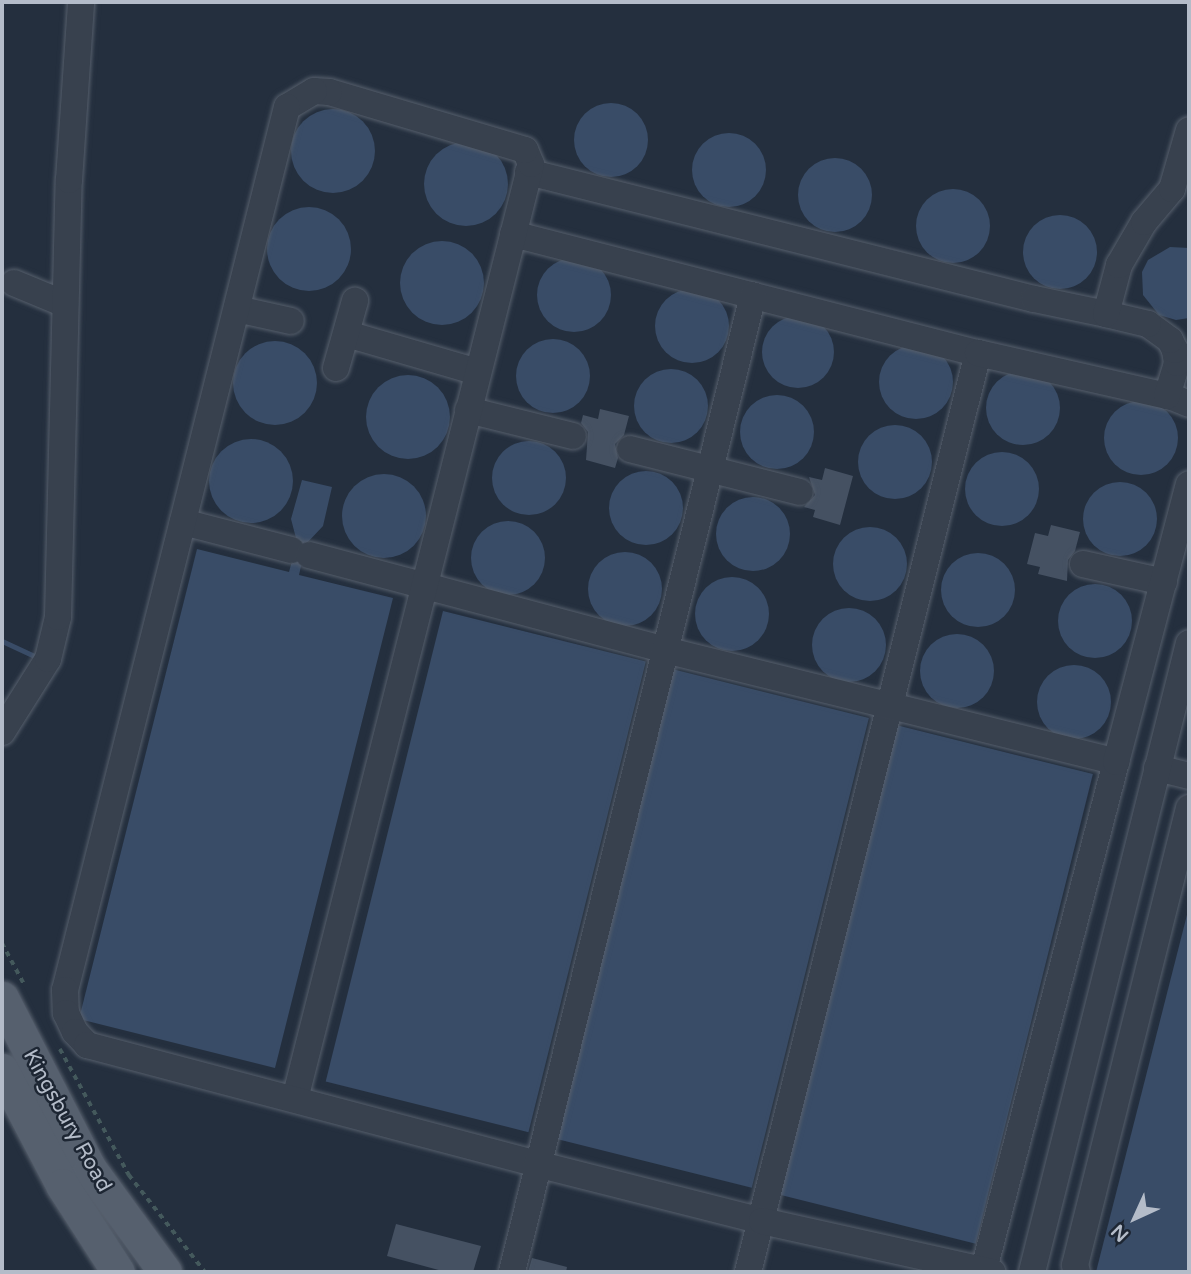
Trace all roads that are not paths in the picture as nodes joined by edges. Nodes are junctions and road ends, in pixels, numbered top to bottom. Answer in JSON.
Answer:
{"nodes":[{"id":1,"x":80,"y":2,"type":"edge"},
{"id":2,"x":1189,"y":130,"type":"edge"},
{"id":3,"x":528,"y":172,"type":"junction"},
{"id":4,"x":513,"y":234,"type":"junction"},
{"id":5,"x":14,"y":283,"type":"dead end"},
{"id":6,"x":753,"y":295,"type":"junction"},
{"id":7,"x":355,"y":301,"type":"dead end"},
{"id":8,"x":65,"y":304,"type":"junction"},
{"id":9,"x":237,"y":309,"type":"junction"},
{"id":10,"x":1106,"y":314,"type":"junction"},
{"id":11,"x":292,"y":321,"type":"dead end"},
{"id":12,"x":347,"y":334,"type":"junction"},
{"id":13,"x":978,"y":353,"type":"junction"},
{"id":14,"x":336,"y":368,"type":"dead end"},
{"id":15,"x":478,"y":372,"type":"junction"},
{"id":16,"x":1178,"y":400,"type":"edge"},
{"id":17,"x":468,"y":410,"type":"junction"},
{"id":18,"x":572,"y":436,"type":"dead end"},
{"id":19,"x":630,"y":450,"type":"dead end"},
{"id":20,"x":710,"y":469,"type":"junction"},
{"id":21,"x":1189,"y":484,"type":"edge"},
{"id":22,"x":800,"y":492,"type":"dead end"},
{"id":23,"x":183,"y":522,"type":"junction"},
{"id":24,"x":1083,"y":564,"type":"dead end"},
{"id":25,"x":1164,"y":582,"type":"junction"},
{"id":26,"x":424,"y":586,"type":"junction"},
{"id":27,"x":1189,"y":643,"type":"edge"},
{"id":28,"x":665,"y":650,"type":"junction"},
{"id":29,"x":890,"y":705,"type":"junction"},
{"id":30,"x":2,"y":732,"type":"edge"},
{"id":31,"x":1116,"y":762,"type":"junction"},
{"id":32,"x":1157,"y":768,"type":"junction"},
{"id":33,"x":1189,"y":776,"type":"edge"},
{"id":34,"x":1189,"y":808,"type":"edge"},
{"id":35,"x":15,"y":995,"type":"edge"},
{"id":36,"x":2,"y":1070,"type":"edge"},
{"id":37,"x":295,"y":1099,"type":"junction"},
{"id":38,"x":537,"y":1164,"type":"junction"},
{"id":39,"x":762,"y":1221,"type":"junction"},
{"id":40,"x":988,"y":1271,"type":"edge"},
{"id":41,"x":118,"y":1272,"type":"edge"},
{"id":42,"x":165,"y":1272,"type":"edge"},
{"id":43,"x":512,"y":1272,"type":"edge"},
{"id":44,"x":748,"y":1272,"type":"edge"},
{"id":45,"x":1032,"y":1272,"type":"edge"},
{"id":46,"x":1077,"y":1272,"type":"edge"}],
"edges":[{"from":1,"to":8,"type":"lane"},
{"from":2,"to":10,"type":"lane"},
{"from":3,"to":4,"type":"lane"},
{"from":3,"to":9,"type":"lane"},
{"from":3,"to":10,"type":"lane"},
{"from":4,"to":6,"type":"lane"},
{"from":4,"to":15,"type":"lane"},
{"from":5,"to":8,"type":"lane"},
{"from":6,"to":13,"type":"lane"},
{"from":6,"to":20,"type":"lane"},
{"from":7,"to":12,"type":"lane"},
{"from":8,"to":30,"type":"lane"},
{"from":9,"to":11,"type":"lane"},
{"from":9,"to":23,"type":"lane"},
{"from":10,"to":16,"type":"lane"},
{"from":12,"to":14,"type":"lane"},
{"from":12,"to":15,"type":"lane"},
{"from":13,"to":16,"type":"lane"},
{"from":13,"to":29,"type":"lane"},
{"from":15,"to":17,"type":"lane"},
{"from":17,"to":18,"type":"lane"},
{"from":17,"to":26,"type":"lane"},
{"from":19,"to":20,"type":"lane"},
{"from":20,"to":22,"type":"lane"},
{"from":20,"to":28,"type":"lane"},
{"from":21,"to":25,"type":"lane"},
{"from":23,"to":26,"type":"lane"},
{"from":23,"to":37,"type":"lane"},
{"from":24,"to":25,"type":"lane"},
{"from":25,"to":31,"type":"lane"},
{"from":26,"to":28,"type":"lane"},
{"from":26,"to":37,"type":"lane"},
{"from":27,"to":32,"type":"lane"},
{"from":28,"to":29,"type":"lane"},
{"from":28,"to":38,"type":"lane"},
{"from":29,"to":31,"type":"lane"},
{"from":29,"to":39,"type":"lane"},
{"from":31,"to":40,"type":"lane"},
{"from":32,"to":33,"type":"lane"},
{"from":32,"to":45,"type":"lane"},
{"from":34,"to":46,"type":"lane"},
{"from":35,"to":42,"type":"main road","name":"Kingsbury Road"},
{"from":36,"to":41,"type":"main road","name":"Kingsbury Road"},
{"from":37,"to":38,"type":"lane"},
{"from":38,"to":39,"type":"lane"},
{"from":38,"to":43,"type":"lane"},
{"from":39,"to":40,"type":"lane"},
{"from":39,"to":44,"type":"lane"}]}
